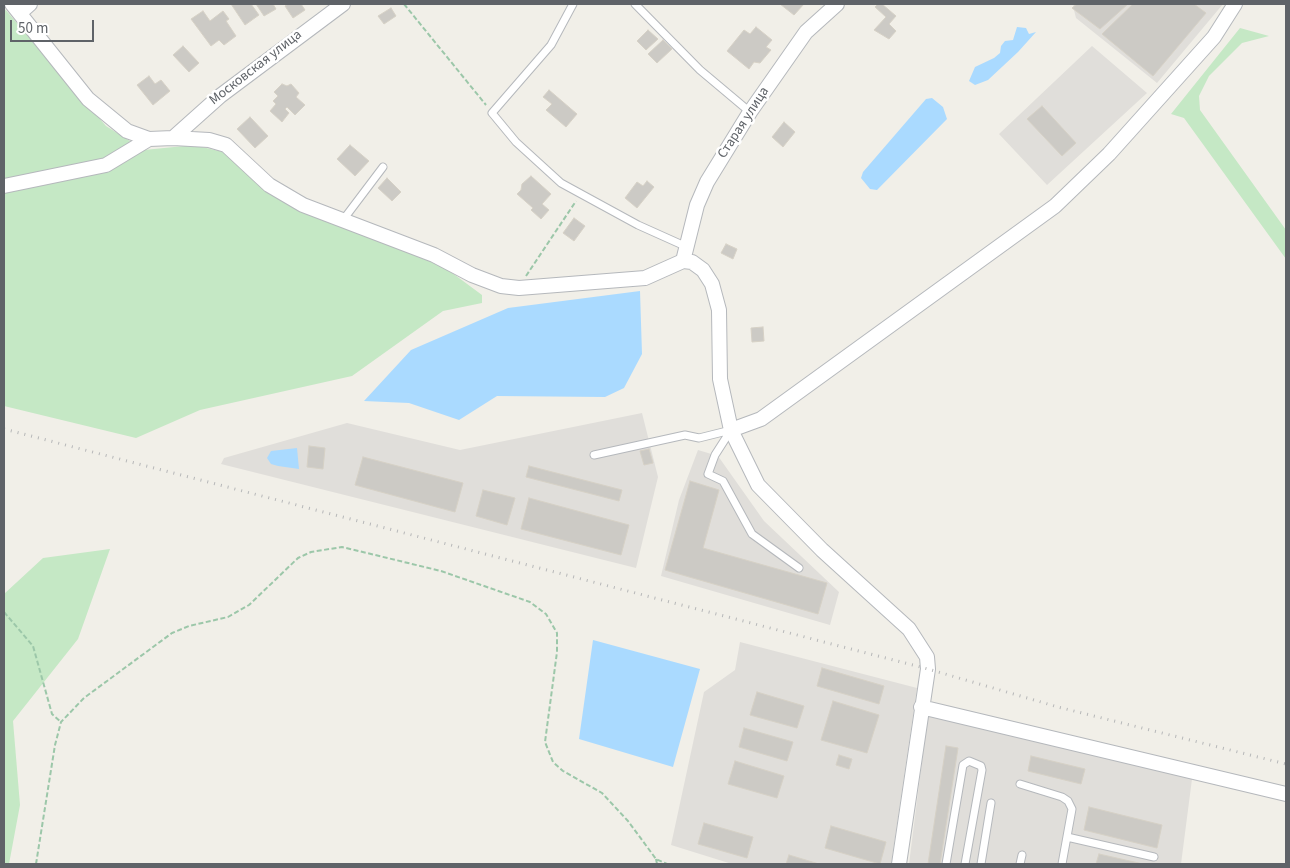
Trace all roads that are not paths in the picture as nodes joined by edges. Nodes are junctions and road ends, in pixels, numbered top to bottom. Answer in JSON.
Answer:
{"nodes":[{"id":1,"x":343,"y":4,"type":"edge"},
{"id":2,"x":573,"y":4,"type":"edge"},
{"id":3,"x":635,"y":4,"type":"edge"},
{"id":4,"x":837,"y":4,"type":"edge"},
{"id":5,"x":1235,"y":4,"type":"edge"},
{"id":6,"x":21,"y":7,"type":"edge"},
{"id":7,"x":750,"y":112,"type":"junction"},
{"id":8,"x":173,"y":138,"type":"junction"},
{"id":9,"x":149,"y":139,"type":"junction"},
{"id":10,"x":383,"y":166,"type":"dead end"},
{"id":11,"x":4,"y":186,"type":"edge"},
{"id":12,"x":343,"y":220,"type":"junction"},
{"id":13,"x":687,"y":247,"type":"junction"},
{"id":14,"x":683,"y":261,"type":"junction"},
{"id":15,"x":731,"y":430,"type":"junction"},
{"id":16,"x":594,"y":455,"type":"dead end"},
{"id":17,"x":799,"y":568,"type":"dead end"},
{"id":18,"x":921,"y":707,"type":"junction"},
{"id":19,"x":1020,"y":784,"type":"dead end"},
{"id":20,"x":1286,"y":794,"type":"edge"},
{"id":21,"x":991,"y":803,"type":"dead end"},
{"id":22,"x":1067,"y":837,"type":"junction"},
{"id":23,"x":1022,"y":855,"type":"dead end"},
{"id":24,"x":1154,"y":857,"type":"dead end"},
{"id":25,"x":899,"y":864,"type":"edge"},
{"id":26,"x":946,"y":864,"type":"edge"},
{"id":27,"x":965,"y":864,"type":"edge"},
{"id":28,"x":981,"y":864,"type":"edge"},
{"id":29,"x":1020,"y":864,"type":"edge"},
{"id":30,"x":1062,"y":864,"type":"edge"}],
"edges":[{"from":1,"to":8,"type":"street","name":"Московская улица"},
{"from":2,"to":13,"type":"lane"},
{"from":3,"to":7,"type":"lane"},
{"from":4,"to":7,"type":"street","name":"Старая улица"},
{"from":5,"to":15,"type":"street"},
{"from":6,"to":9,"type":"street"},
{"from":7,"to":13,"type":"street","name":"Старая улица"},
{"from":8,"to":9,"type":"street"},
{"from":8,"to":12,"type":"street"},
{"from":9,"to":11,"type":"street"},
{"from":10,"to":12,"type":"lane"},
{"from":12,"to":14,"type":"street"},
{"from":13,"to":14,"type":"street","name":"Старая улица"},
{"from":14,"to":15,"type":"street"},
{"from":15,"to":16,"type":"lane"},
{"from":15,"to":17,"type":"lane"},
{"from":15,"to":18,"type":"street"},
{"from":18,"to":20,"type":"street"},
{"from":18,"to":25,"type":"street"},
{"from":19,"to":22,"type":"lane"},
{"from":21,"to":28,"type":"lane"},
{"from":22,"to":24,"type":"lane"},
{"from":22,"to":30,"type":"lane"},
{"from":23,"to":29,"type":"lane"},
{"from":26,"to":27,"type":"lane"}]}
